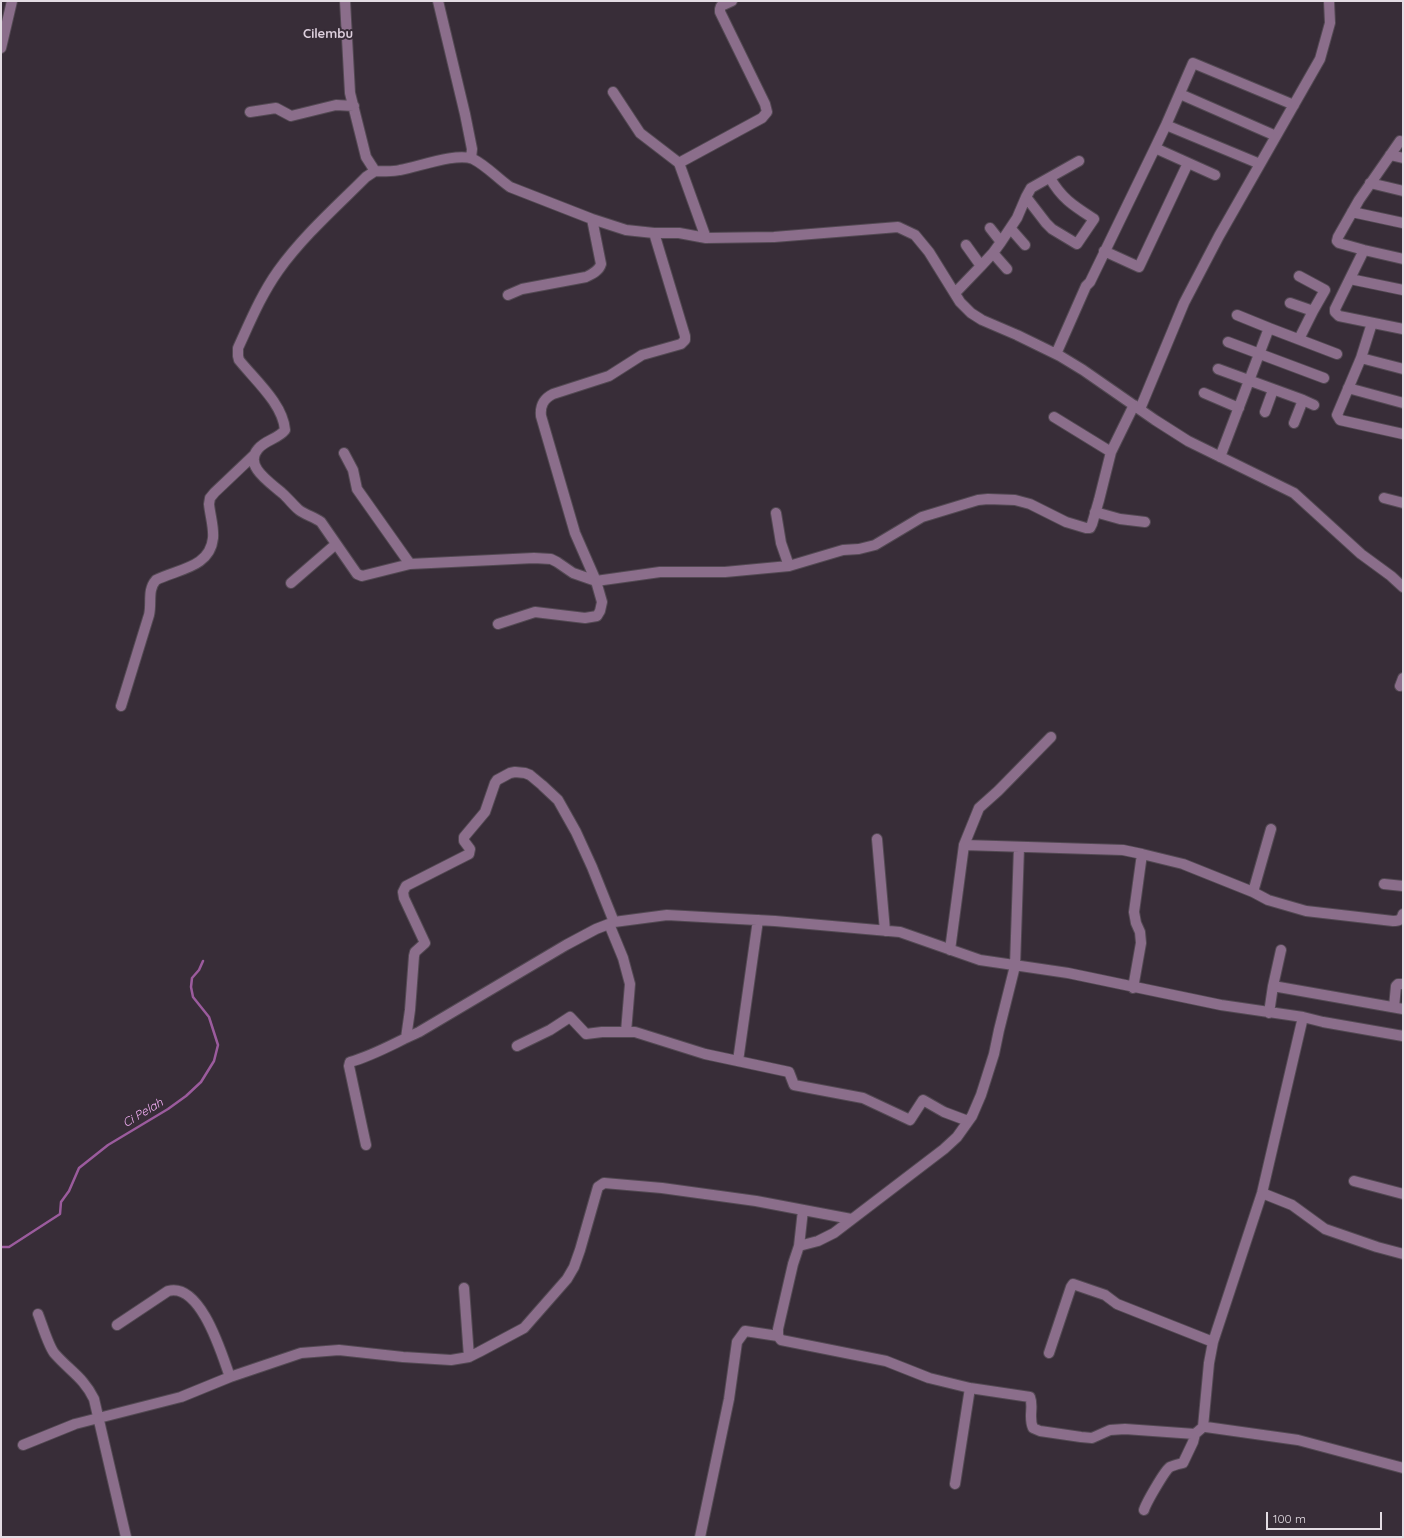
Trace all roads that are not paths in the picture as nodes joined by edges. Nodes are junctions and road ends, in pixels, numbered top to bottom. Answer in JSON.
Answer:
{"nodes":[{"id":1,"x":12,"y":1,"type":"edge"},
{"id":2,"x":345,"y":1,"type":"edge"},
{"id":3,"x":438,"y":1,"type":"edge"},
{"id":4,"x":732,"y":1,"type":"edge"},
{"id":5,"x":1329,"y":1,"type":"edge"},
{"id":6,"x":1,"y":48,"type":"edge"},
{"id":7,"x":613,"y":92,"type":"dead end"},
{"id":8,"x":1180,"y":94,"type":"junction"},
{"id":9,"x":1294,"y":105,"type":"junction"},
{"id":10,"x":354,"y":106,"type":"junction"},
{"id":11,"x":250,"y":112,"type":"dead end"},
{"id":12,"x":1166,"y":125,"type":"junction"},
{"id":13,"x":1276,"y":136,"type":"junction"},
{"id":14,"x":1400,"y":141,"type":"dead end"},
{"id":15,"x":1155,"y":148,"type":"junction"},
{"id":16,"x":1390,"y":155,"type":"junction"},
{"id":17,"x":471,"y":158,"type":"junction"},
{"id":18,"x":1403,"y":158,"type":"edge"},
{"id":19,"x":1079,"y":161,"type":"dead end"},
{"id":20,"x":679,"y":163,"type":"junction"},
{"id":21,"x":1188,"y":163,"type":"junction"},
{"id":22,"x":1260,"y":164,"type":"junction"},
{"id":23,"x":376,"y":171,"type":"junction"},
{"id":24,"x":1215,"y":175,"type":"dead end"},
{"id":25,"x":1050,"y":178,"type":"junction"},
{"id":26,"x":1370,"y":183,"type":"junction"},
{"id":27,"x":1403,"y":191,"type":"edge"},
{"id":28,"x":1026,"y":197,"type":"junction"},
{"id":29,"x":1352,"y":212,"type":"junction"},
{"id":30,"x":592,"y":219,"type":"junction"},
{"id":31,"x":1403,"y":224,"type":"edge"},
{"id":32,"x":990,"y":228,"type":"dead end"},
{"id":33,"x":1011,"y":228,"type":"junction"},
{"id":34,"x":654,"y":233,"type":"junction"},
{"id":35,"x":706,"y":238,"type":"junction"},
{"id":36,"x":1001,"y":242,"type":"junction"},
{"id":37,"x":966,"y":245,"type":"dead end"},
{"id":38,"x":1025,"y":245,"type":"dead end"},
{"id":39,"x":1364,"y":250,"type":"junction"},
{"id":40,"x":1104,"y":251,"type":"junction"},
{"id":41,"x":993,"y":253,"type":"junction"},
{"id":42,"x":1403,"y":258,"type":"edge"},
{"id":43,"x":981,"y":266,"type":"junction"},
{"id":44,"x":1007,"y":269,"type":"dead end"},
{"id":45,"x":1299,"y":276,"type":"dead end"},
{"id":46,"x":1350,"y":279,"type":"junction"},
{"id":47,"x":1403,"y":290,"type":"edge"},
{"id":48,"x":955,"y":293,"type":"junction"},
{"id":49,"x":508,"y":295,"type":"dead end"},
{"id":50,"x":1290,"y":303,"type":"dead end"},
{"id":51,"x":1313,"y":311,"type":"junction"},
{"id":52,"x":1237,"y":315,"type":"dead end"},
{"id":53,"x":1372,"y":322,"type":"junction"},
{"id":54,"x":1269,"y":328,"type":"junction"},
{"id":55,"x":1403,"y":329,"type":"edge"},
{"id":56,"x":1298,"y":339,"type":"junction"},
{"id":57,"x":1228,"y":342,"type":"dead end"},
{"id":58,"x":1259,"y":354,"type":"junction"},
{"id":59,"x":1337,"y":354,"type":"dead end"},
{"id":60,"x":1058,"y":355,"type":"junction"},
{"id":61,"x":1361,"y":358,"type":"junction"},
{"id":62,"x":1218,"y":369,"type":"dead end"},
{"id":63,"x":1403,"y":369,"type":"edge"},
{"id":64,"x":1324,"y":378,"type":"dead end"},
{"id":65,"x":1249,"y":381,"type":"junction"},
{"id":66,"x":1348,"y":388,"type":"junction"},
{"id":67,"x":1273,"y":390,"type":"junction"},
{"id":68,"x":1204,"y":393,"type":"dead end"},
{"id":69,"x":1303,"y":400,"type":"junction"},
{"id":70,"x":1403,"y":403,"type":"edge"},
{"id":71,"x":1314,"y":404,"type":"dead end"},
{"id":72,"x":1137,"y":407,"type":"junction"},
{"id":73,"x":1239,"y":408,"type":"junction"},
{"id":74,"x":1265,"y":412,"type":"dead end"},
{"id":75,"x":1054,"y":417,"type":"dead end"},
{"id":76,"x":1294,"y":423,"type":"dead end"},
{"id":77,"x":1403,"y":434,"type":"edge"},
{"id":78,"x":1111,"y":452,"type":"junction"},
{"id":79,"x":344,"y":453,"type":"dead end"},
{"id":80,"x":255,"y":454,"type":"junction"},
{"id":81,"x":1220,"y":457,"type":"junction"},
{"id":82,"x":1384,"y":498,"type":"dead end"},
{"id":83,"x":1403,"y":504,"type":"edge"},
{"id":84,"x":1095,"y":512,"type":"junction"},
{"id":85,"x":776,"y":513,"type":"dead end"},
{"id":86,"x":1145,"y":522,"type":"dead end"},
{"id":87,"x":336,"y":544,"type":"junction"},
{"id":88,"x":410,"y":564,"type":"junction"},
{"id":89,"x":789,"y":566,"type":"junction"},
{"id":90,"x":596,"y":581,"type":"junction"},
{"id":91,"x":291,"y":583,"type":"dead end"},
{"id":92,"x":1403,"y":587,"type":"edge"},
{"id":93,"x":498,"y":624,"type":"dead end"},
{"id":94,"x":121,"y":706,"type":"dead end"},
{"id":95,"x":1051,"y":737,"type":"dead end"},
{"id":96,"x":1271,"y":829,"type":"dead end"},
{"id":97,"x":877,"y":839,"type":"dead end"},
{"id":98,"x":964,"y":845,"type":"junction"},
{"id":99,"x":1019,"y":847,"type":"junction"},
{"id":100,"x":1142,"y":854,"type":"junction"},
{"id":101,"x":1384,"y":884,"type":"dead end"},
{"id":102,"x":1403,"y":886,"type":"edge"},
{"id":103,"x":1253,"y":892,"type":"junction"},
{"id":104,"x":1403,"y":914,"type":"edge"},
{"id":105,"x":758,"y":920,"type":"junction"},
{"id":106,"x":612,"y":923,"type":"junction"},
{"id":107,"x":885,"y":931,"type":"junction"},
{"id":108,"x":950,"y":950,"type":"junction"},
{"id":109,"x":1281,"y":950,"type":"dead end"},
{"id":110,"x":1015,"y":966,"type":"junction"},
{"id":111,"x":1403,"y":984,"type":"edge"},
{"id":112,"x":1273,"y":986,"type":"junction"},
{"id":113,"x":1134,"y":988,"type":"junction"},
{"id":114,"x":1398,"y":1008,"type":"edge"},
{"id":115,"x":1269,"y":1013,"type":"junction"},
{"id":116,"x":1303,"y":1017,"type":"junction"},
{"id":117,"x":626,"y":1032,"type":"junction"},
{"id":118,"x":1403,"y":1036,"type":"edge"},
{"id":119,"x":406,"y":1038,"type":"junction"},
{"id":120,"x":517,"y":1046,"type":"dead end"},
{"id":121,"x":738,"y":1061,"type":"junction"},
{"id":122,"x":968,"y":1121,"type":"junction"},
{"id":123,"x":366,"y":1146,"type":"dead end"},
{"id":124,"x":1354,"y":1181,"type":"dead end"},
{"id":125,"x":1262,"y":1193,"type":"junction"},
{"id":126,"x":1403,"y":1194,"type":"edge"},
{"id":127,"x":803,"y":1210,"type":"junction"},
{"id":128,"x":851,"y":1219,"type":"junction"},
{"id":129,"x":799,"y":1246,"type":"junction"},
{"id":130,"x":1403,"y":1254,"type":"edge"},
{"id":131,"x":464,"y":1288,"type":"dead end"},
{"id":132,"x":38,"y":1314,"type":"dead end"},
{"id":133,"x":117,"y":1325,"type":"dead end"},
{"id":134,"x":778,"y":1336,"type":"junction"},
{"id":135,"x":1213,"y":1342,"type":"junction"},
{"id":136,"x":1049,"y":1353,"type":"dead end"},
{"id":137,"x":469,"y":1357,"type":"junction"},
{"id":138,"x":230,"y":1377,"type":"junction"},
{"id":139,"x":970,"y":1388,"type":"junction"},
{"id":140,"x":99,"y":1419,"type":"junction"},
{"id":141,"x":1203,"y":1428,"type":"junction"},
{"id":142,"x":1195,"y":1434,"type":"junction"},
{"id":143,"x":23,"y":1445,"type":"dead end"},
{"id":144,"x":1403,"y":1468,"type":"edge"},
{"id":145,"x":955,"y":1484,"type":"dead end"},
{"id":146,"x":1144,"y":1510,"type":"dead end"},
{"id":147,"x":126,"y":1537,"type":"edge"},
{"id":148,"x":700,"y":1537,"type":"edge"}],
"edges":[{"from":1,"to":6,"type":"street"},
{"from":2,"to":10,"type":"street"},
{"from":3,"to":17,"type":"street"},
{"from":4,"to":20,"type":"street"},
{"from":5,"to":9,"type":"street"},
{"from":7,"to":20,"type":"street"},
{"from":8,"to":9,"type":"street"},
{"from":8,"to":12,"type":"street"},
{"from":8,"to":13,"type":"street"},
{"from":9,"to":13,"type":"street"},
{"from":10,"to":11,"type":"street"},
{"from":10,"to":23,"type":"street"},
{"from":12,"to":15,"type":"street"},
{"from":12,"to":22,"type":"street"},
{"from":13,"to":22,"type":"street"},
{"from":14,"to":16,"type":"street"},
{"from":15,"to":21,"type":"street"},
{"from":15,"to":40,"type":"street"},
{"from":16,"to":18,"type":"street"},
{"from":16,"to":26,"type":"street"},
{"from":17,"to":23,"type":"street"},
{"from":17,"to":30,"type":"street"},
{"from":19,"to":25,"type":"street"},
{"from":20,"to":35,"type":"street"},
{"from":21,"to":24,"type":"street"},
{"from":21,"to":40,"type":"street"},
{"from":22,"to":72,"type":"street"},
{"from":23,"to":80,"type":"street"},
{"from":25,"to":28,"type":"street"},
{"from":25,"to":28,"type":"street"},
{"from":26,"to":27,"type":"street"},
{"from":26,"to":29,"type":"street"},
{"from":28,"to":33,"type":"street"},
{"from":29,"to":31,"type":"street"},
{"from":29,"to":39,"type":"street"},
{"from":30,"to":34,"type":"street"},
{"from":30,"to":49,"type":"street"},
{"from":32,"to":36,"type":"street"},
{"from":33,"to":36,"type":"street"},
{"from":33,"to":38,"type":"street"},
{"from":34,"to":35,"type":"street"},
{"from":34,"to":90,"type":"street"},
{"from":35,"to":48,"type":"street"},
{"from":36,"to":41,"type":"street"},
{"from":37,"to":43,"type":"street"},
{"from":39,"to":42,"type":"street"},
{"from":39,"to":46,"type":"street"},
{"from":40,"to":60,"type":"street"},
{"from":41,"to":43,"type":"street"},
{"from":41,"to":44,"type":"street"},
{"from":43,"to":48,"type":"street"},
{"from":45,"to":51,"type":"street"},
{"from":46,"to":47,"type":"street"},
{"from":46,"to":53,"type":"street"},
{"from":48,"to":60,"type":"street"},
{"from":50,"to":51,"type":"street"},
{"from":51,"to":56,"type":"street"},
{"from":52,"to":54,"type":"street"},
{"from":53,"to":55,"type":"street"},
{"from":53,"to":61,"type":"street"},
{"from":54,"to":56,"type":"street"},
{"from":54,"to":58,"type":"street"},
{"from":56,"to":59,"type":"street"},
{"from":57,"to":58,"type":"street"},
{"from":58,"to":64,"type":"street"},
{"from":58,"to":65,"type":"street"},
{"from":60,"to":72,"type":"street"},
{"from":61,"to":63,"type":"street"},
{"from":61,"to":66,"type":"street"},
{"from":62,"to":65,"type":"street"},
{"from":65,"to":67,"type":"street"},
{"from":65,"to":73,"type":"street"},
{"from":66,"to":70,"type":"street"},
{"from":66,"to":77,"type":"street"},
{"from":67,"to":69,"type":"street"},
{"from":67,"to":74,"type":"street"},
{"from":68,"to":73,"type":"street"},
{"from":69,"to":71,"type":"street"},
{"from":69,"to":76,"type":"street"},
{"from":72,"to":78,"type":"street"},
{"from":72,"to":81,"type":"street"},
{"from":73,"to":81,"type":"street"},
{"from":75,"to":78,"type":"street"},
{"from":78,"to":84,"type":"street"},
{"from":79,"to":88,"type":"street"},
{"from":80,"to":87,"type":"street"},
{"from":80,"to":94,"type":"street"},
{"from":81,"to":92,"type":"street"},
{"from":82,"to":83,"type":"street"},
{"from":84,"to":86,"type":"street"},
{"from":84,"to":89,"type":"street"},
{"from":85,"to":89,"type":"street"},
{"from":87,"to":88,"type":"street"},
{"from":87,"to":91,"type":"street"},
{"from":88,"to":90,"type":"street"},
{"from":89,"to":90,"type":"street"},
{"from":90,"to":93,"type":"street"},
{"from":95,"to":98,"type":"street"},
{"from":96,"to":103,"type":"street"},
{"from":97,"to":107,"type":"street"},
{"from":98,"to":99,"type":"street"},
{"from":98,"to":108,"type":"street"},
{"from":99,"to":100,"type":"street"},
{"from":99,"to":110,"type":"street"},
{"from":100,"to":103,"type":"street"},
{"from":100,"to":113,"type":"street"},
{"from":101,"to":102,"type":"street"},
{"from":103,"to":104,"type":"street"},
{"from":105,"to":106,"type":"street"},
{"from":105,"to":107,"type":"street"},
{"from":105,"to":121,"type":"street"},
{"from":106,"to":117,"type":"street"},
{"from":106,"to":119,"type":"street"},
{"from":106,"to":119,"type":"street"},
{"from":107,"to":108,"type":"street"},
{"from":108,"to":110,"type":"street"},
{"from":109,"to":112,"type":"street"},
{"from":110,"to":113,"type":"street"},
{"from":110,"to":122,"type":"street"},
{"from":111,"to":114,"type":"street"},
{"from":112,"to":114,"type":"street"},
{"from":112,"to":115,"type":"street"},
{"from":113,"to":115,"type":"street"},
{"from":115,"to":116,"type":"street"},
{"from":116,"to":118,"type":"street"},
{"from":116,"to":125,"type":"street"},
{"from":117,"to":120,"type":"street"},
{"from":117,"to":121,"type":"street"},
{"from":119,"to":123,"type":"street"},
{"from":121,"to":122,"type":"street"},
{"from":122,"to":128,"type":"street"},
{"from":124,"to":126,"type":"street"},
{"from":125,"to":130,"type":"street"},
{"from":125,"to":135,"type":"street"},
{"from":127,"to":128,"type":"street"},
{"from":127,"to":129,"type":"street"},
{"from":127,"to":137,"type":"street"},
{"from":128,"to":129,"type":"street"},
{"from":129,"to":134,"type":"street"},
{"from":131,"to":137,"type":"street"},
{"from":132,"to":140,"type":"street"},
{"from":133,"to":138,"type":"street"},
{"from":134,"to":139,"type":"street"},
{"from":134,"to":148,"type":"street"},
{"from":135,"to":136,"type":"street"},
{"from":135,"to":141,"type":"street"},
{"from":137,"to":138,"type":"street"},
{"from":138,"to":140,"type":"street"},
{"from":139,"to":142,"type":"street"},
{"from":139,"to":145,"type":"street"},
{"from":140,"to":143,"type":"street"},
{"from":140,"to":147,"type":"street"},
{"from":141,"to":142,"type":"street"},
{"from":141,"to":144,"type":"street"},
{"from":142,"to":146,"type":"street"}]}
